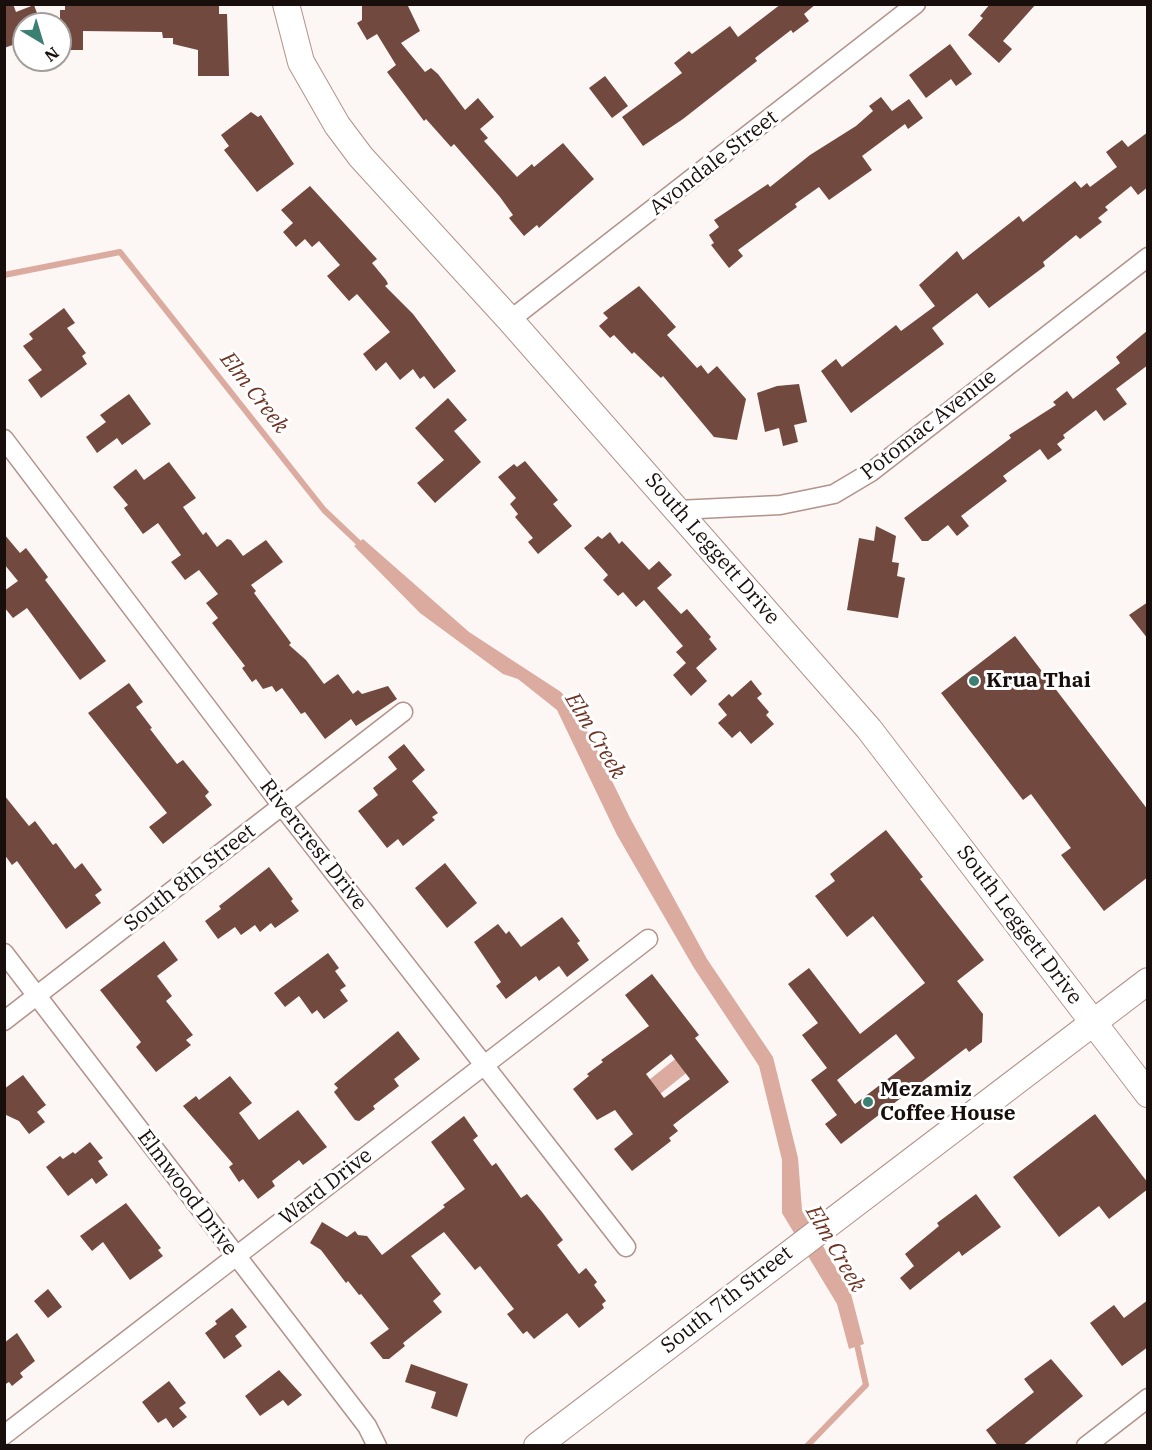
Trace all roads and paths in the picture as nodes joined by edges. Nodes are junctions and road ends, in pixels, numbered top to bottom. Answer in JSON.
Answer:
{"nodes":[{"id":1,"x":286,"y":4,"type":"edge"},
{"id":2,"x":916,"y":4,"type":"edge"},
{"id":3,"x":1148,"y":257,"type":"edge"},
{"id":4,"x":510,"y":320,"type":"junction"},
{"id":5,"x":4,"y":439,"type":"edge"},
{"id":6,"x":678,"y":510,"type":"junction"},
{"id":7,"x":403,"y":712,"type":"dead end"},
{"id":8,"x":282,"y":806,"type":"junction"},
{"id":9,"x":648,"y":939,"type":"dead end"},
{"id":10,"x":4,"y":953,"type":"edge"},
{"id":11,"x":1148,"y":981,"type":"edge"},
{"id":12,"x":37,"y":996,"type":"junction"},
{"id":13,"x":4,"y":1020,"type":"edge"},
{"id":14,"x":1093,"y":1023,"type":"junction"},
{"id":15,"x":485,"y":1065,"type":"junction"},
{"id":16,"x":1148,"y":1094,"type":"edge"},
{"id":17,"x":626,"y":1247,"type":"dead end"},
{"id":18,"x":236,"y":1257,"type":"junction"},
{"id":19,"x":1148,"y":1398,"type":"edge"},
{"id":20,"x":4,"y":1435,"type":"edge"},
{"id":21,"x":374,"y":1438,"type":"edge"},
{"id":22,"x":393,"y":1446,"type":"edge"},
{"id":23,"x":537,"y":1446,"type":"edge"},
{"id":24,"x":1086,"y":1446,"type":"edge"}],
"edges":[{"from":1,"to":4,"type":"street","name":"South Leggett Drive"},
{"from":2,"to":4,"type":"street","name":"Avondale Street"},
{"from":3,"to":6,"type":"street","name":"Potomac Avenue"},
{"from":4,"to":6,"type":"street","name":"South Leggett Drive"},
{"from":5,"to":8,"type":"street","name":"Rivercrest Drive"},
{"from":6,"to":14,"type":"street","name":"South Leggett Drive"},
{"from":7,"to":8,"type":"street","name":"South 8th Street"},
{"from":8,"to":12,"type":"street","name":"South 8th Street"},
{"from":8,"to":15,"type":"street","name":"Rivercrest Drive"},
{"from":9,"to":15,"type":"street","name":"Ward Drive"},
{"from":10,"to":12,"type":"street","name":"Elmwood Drive"},
{"from":11,"to":14,"type":"street","name":"South 7th Street"},
{"from":12,"to":13,"type":"street","name":"South 8th Street"},
{"from":12,"to":18,"type":"street","name":"Elmwood Drive"},
{"from":14,"to":16,"type":"street","name":"South Leggett Drive"},
{"from":14,"to":23,"type":"street","name":"South 7th Street"},
{"from":15,"to":17,"type":"street","name":"Rivercrest Drive"},
{"from":15,"to":18,"type":"street","name":"Ward Drive"},
{"from":18,"to":20,"type":"street","name":"Ward Drive"},
{"from":18,"to":21,"type":"street","name":"Elmwood Drive"},
{"from":19,"to":24,"type":"street"},
{"from":21,"to":22,"type":"street","name":"Elmwood Drive"}]}
